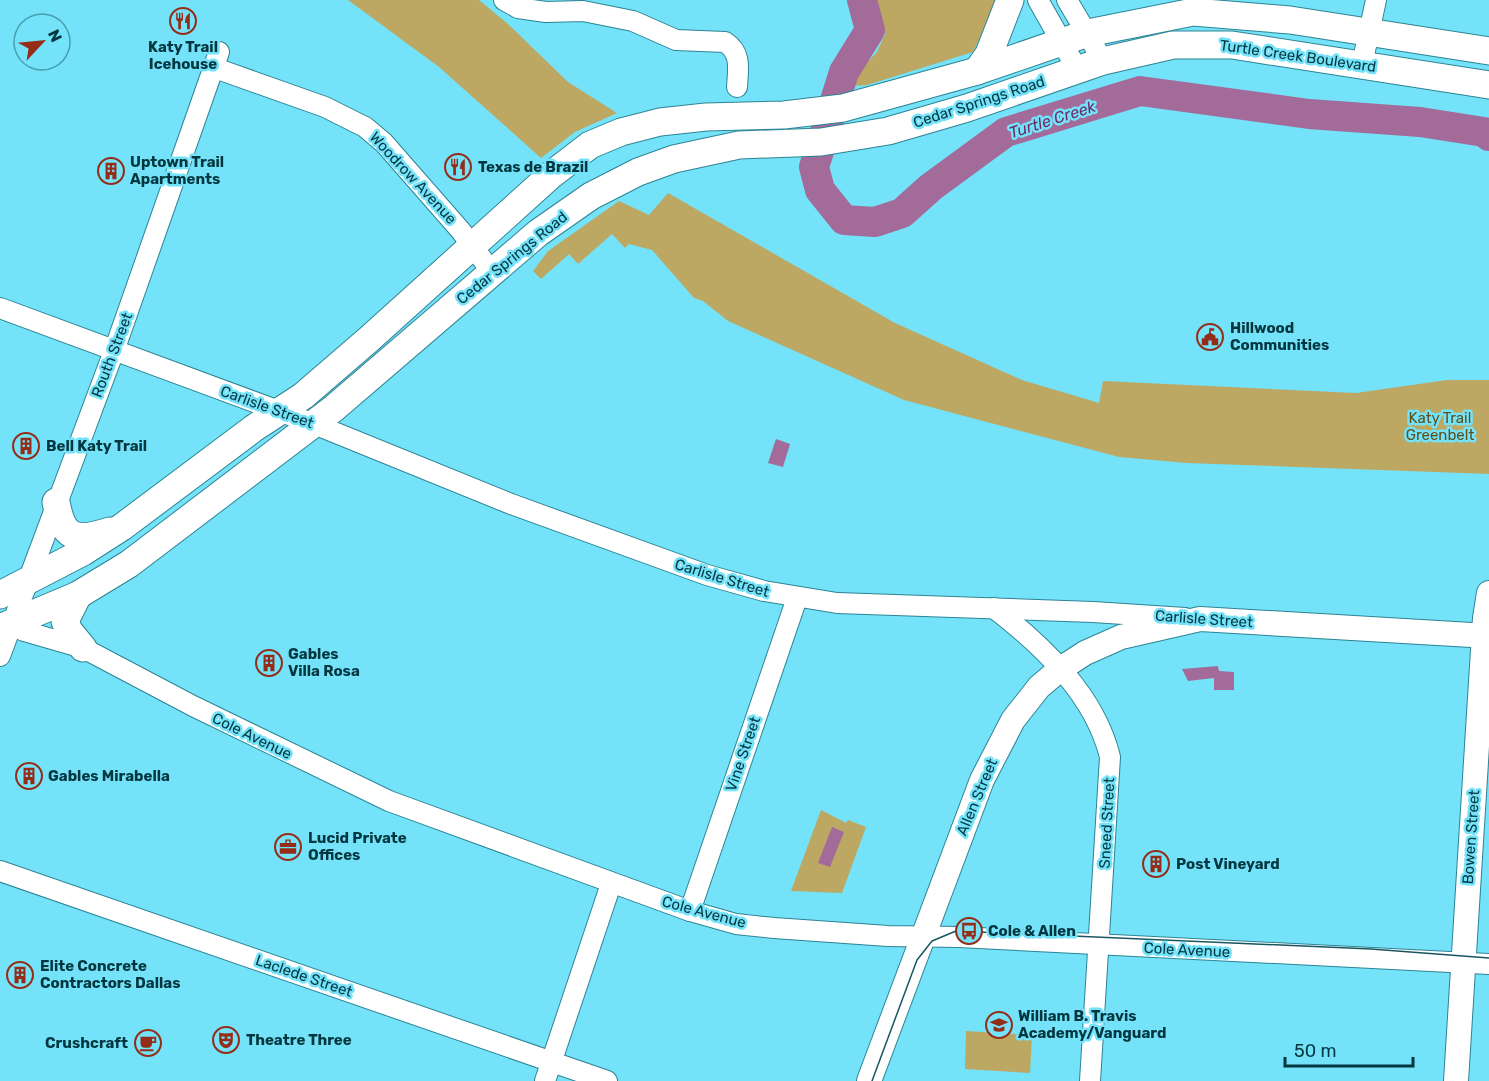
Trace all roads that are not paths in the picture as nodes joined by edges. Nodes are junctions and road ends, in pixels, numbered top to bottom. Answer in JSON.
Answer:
{"nodes":[{"id":1,"x":504,"y":0,"type":"edge"},
{"id":2,"x":1010,"y":0,"type":"edge"},
{"id":3,"x":1038,"y":0,"type":"edge"},
{"id":4,"x":1066,"y":0,"type":"edge"},
{"id":5,"x":1376,"y":0,"type":"edge"},
{"id":6,"x":1369,"y":32,"type":"junction"},
{"id":7,"x":1088,"y":33,"type":"junction"},
{"id":8,"x":1061,"y":42,"type":"junction"},
{"id":9,"x":1489,"y":51,"type":"edge"},
{"id":10,"x":217,"y":60,"type":"joint"},
{"id":11,"x":1103,"y":61,"type":"junction"},
{"id":12,"x":1362,"y":64,"type":"junction"},
{"id":13,"x":1077,"y":69,"type":"junction"},
{"id":14,"x":977,"y":71,"type":"junction"},
{"id":15,"x":1489,"y":85,"type":"edge"},
{"id":16,"x":737,"y":87,"type":"dead end"},
{"id":17,"x":473,"y":247,"type":"junction"},
{"id":18,"x":492,"y":272,"type":"junction"},
{"id":19,"x":0,"y":308,"type":"edge"},
{"id":20,"x":114,"y":351,"type":"junction"},
{"id":21,"x":279,"y":411,"type":"junction"},
{"id":22,"x":314,"y":424,"type":"junction"},
{"id":23,"x":56,"y":502,"type":"junction"},
{"id":24,"x":122,"y":527,"type":"junction"},
{"id":25,"x":27,"y":581,"type":"junction"},
{"id":26,"x":1489,"y":593,"type":"edge"},
{"id":27,"x":0,"y":595,"type":"edge"},
{"id":28,"x":78,"y":595,"type":"junction"},
{"id":29,"x":797,"y":598,"type":"junction"},
{"id":30,"x":994,"y":608,"type":"junction"},
{"id":31,"x":1200,"y":619,"type":"junction"},
{"id":32,"x":6,"y":626,"type":"edge"},
{"id":33,"x":1486,"y":636,"type":"edge"},
{"id":34,"x":83,"y":648,"type":"junction"},
{"id":35,"x":0,"y":656,"type":"edge"},
{"id":36,"x":1059,"y":670,"type":"junction"},
{"id":37,"x":0,"y":871,"type":"edge"},
{"id":38,"x":611,"y":884,"type":"junction"},
{"id":39,"x":690,"y":911,"type":"junction"},
{"id":40,"x":922,"y":937,"type":"junction"},
{"id":41,"x":1099,"y":946,"type":"junction"},
{"id":42,"x":1463,"y":963,"type":"junction"},
{"id":43,"x":1489,"y":964,"type":"edge"},
{"id":44,"x":552,"y":1061,"type":"junction"},
{"id":45,"x":545,"y":1081,"type":"edge"},
{"id":46,"x":607,"y":1081,"type":"edge"},
{"id":47,"x":869,"y":1081,"type":"edge"},
{"id":48,"x":1090,"y":1081,"type":"edge"},
{"id":49,"x":1456,"y":1081,"type":"edge"}],
"edges":[{"from":1,"to":16,"type":"street"},
{"from":2,"to":14,"type":"main road"},
{"from":3,"to":8,"type":"street"},
{"from":4,"to":7,"type":"street"},
{"from":5,"to":6,"type":"street"},
{"from":6,"to":7,"type":"main road"},
{"from":6,"to":9,"type":"main road"},
{"from":6,"to":12,"type":"street"},
{"from":7,"to":8,"type":"main road","name":"Cedar Springs Road"},
{"from":7,"to":11,"type":"street"},
{"from":8,"to":13,"type":"street"},
{"from":8,"to":14,"type":"main road","name":"Cedar Springs Road"},
{"from":10,"to":17,"type":"street","name":"Woodrow Avenue"},
{"from":10,"to":20,"type":"street","name":"Routh Street"},
{"from":11,"to":12,"type":"main road","name":"Turtle Creek Boulevard"},
{"from":11,"to":13,"type":"main road","name":"Cedar Springs Road"},
{"from":12,"to":15,"type":"main road","name":"Turtle Creek Boulevard"},
{"from":13,"to":18,"type":"main road","name":"Cedar Springs Road"},
{"from":14,"to":17,"type":"main road","name":"Cedar Springs Road"},
{"from":17,"to":18,"type":"street","name":"Woodrow Avenue"},
{"from":17,"to":21,"type":"main road","name":"Cedar Springs Road"},
{"from":18,"to":22,"type":"main road","name":"Cedar Springs Road"},
{"from":19,"to":20,"type":"street","name":"Carlisle Street"},
{"from":20,"to":21,"type":"street","name":"Carlisle Street"},
{"from":20,"to":23,"type":"street","name":"Routh Street"},
{"from":21,"to":22,"type":"street","name":"Carlisle Street"},
{"from":21,"to":24,"type":"main road","name":"Cedar Springs Road"},
{"from":22,"to":28,"type":"main road","name":"Cedar Springs Road"},
{"from":22,"to":29,"type":"street","name":"Carlisle Street"},
{"from":23,"to":24,"type":"main road"},
{"from":23,"to":25,"type":"street","name":"Routh Street"},
{"from":24,"to":25,"type":"main road","name":"Cedar Springs Road"},
{"from":25,"to":27,"type":"main road","name":"Cedar Springs Road"},
{"from":25,"to":32,"type":"street","name":"Routh Street"},
{"from":26,"to":33,"type":"street","name":"Bowen Street"},
{"from":28,"to":32,"type":"main road","name":"Cedar Springs Road"},
{"from":28,"to":34,"type":"main road"},
{"from":29,"to":30,"type":"street","name":"Carlisle Street"},
{"from":29,"to":39,"type":"street","name":"Vine Street"},
{"from":30,"to":31,"type":"street","name":"Carlisle Street"},
{"from":30,"to":36,"type":"street","name":"Sneed Street"},
{"from":31,"to":33,"type":"street","name":"Carlisle Street"},
{"from":31,"to":36,"type":"street","name":"Allen Street"},
{"from":32,"to":34,"type":"street","name":"Cole Avenue"},
{"from":32,"to":35,"type":"street","name":"Routh Street"},
{"from":33,"to":42,"type":"street","name":"Bowen Street"},
{"from":34,"to":38,"type":"street","name":"Cole Avenue"},
{"from":36,"to":40,"type":"street","name":"Allen Street"},
{"from":36,"to":41,"type":"street","name":"Sneed Street"},
{"from":37,"to":44,"type":"street","name":"Laclede Street"},
{"from":38,"to":39,"type":"street","name":"Cole Avenue"},
{"from":38,"to":44,"type":"street"},
{"from":39,"to":40,"type":"street","name":"Cole Avenue"},
{"from":40,"to":41,"type":"street","name":"Cole Avenue"},
{"from":40,"to":47,"type":"street","name":"Allen Street"},
{"from":41,"to":42,"type":"street","name":"Cole Avenue"},
{"from":41,"to":48,"type":"street","name":"Sneed Street"},
{"from":42,"to":43,"type":"street","name":"Cole Avenue"},
{"from":42,"to":49,"type":"street","name":"Bowen Street"},
{"from":44,"to":45,"type":"street"},
{"from":44,"to":46,"type":"street","name":"Laclede Street"}]}
